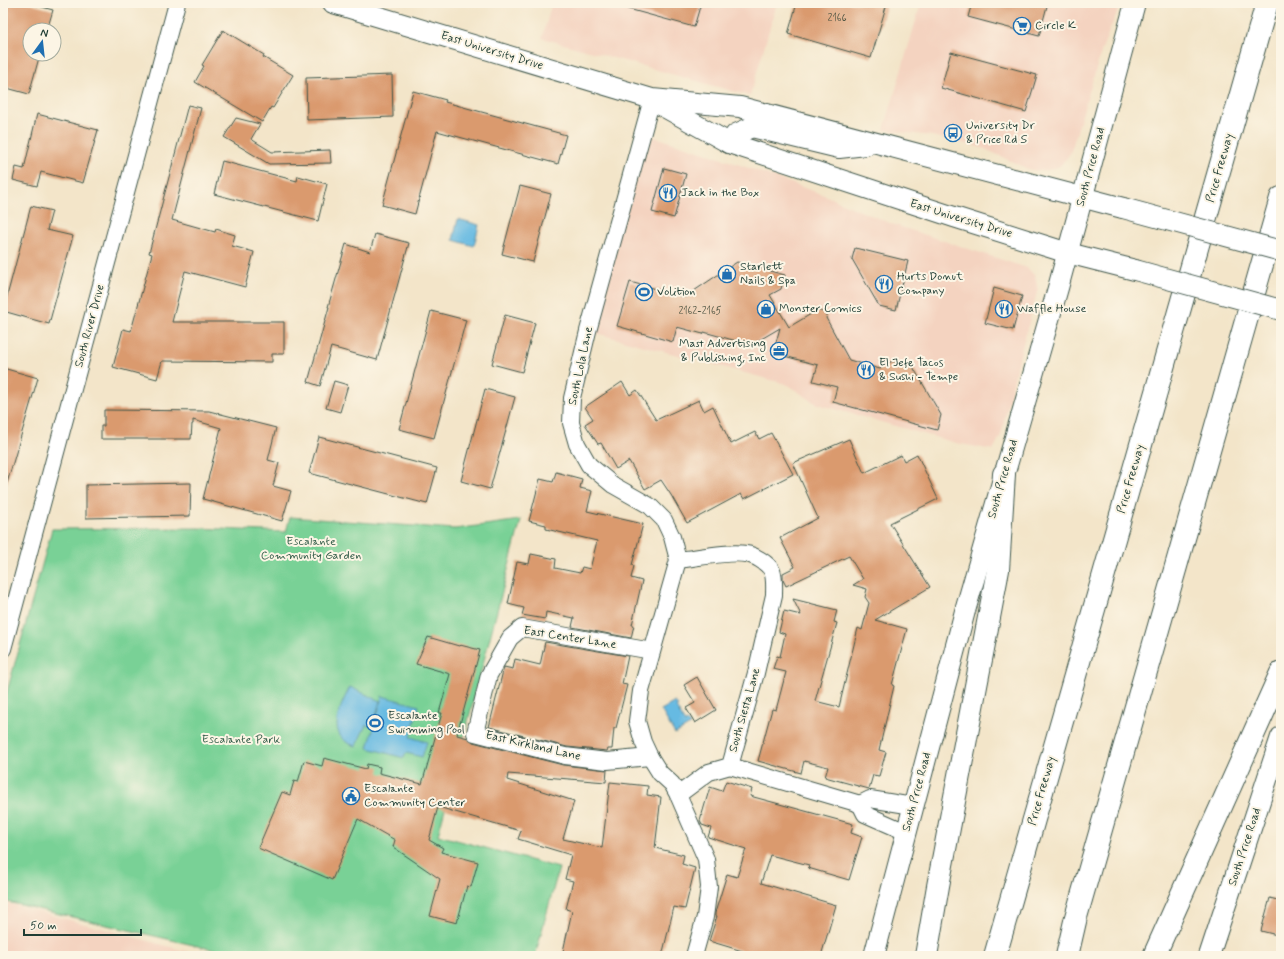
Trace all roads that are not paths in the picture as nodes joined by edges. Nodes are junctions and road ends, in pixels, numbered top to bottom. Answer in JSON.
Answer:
{"nodes":[{"id":1,"x":177,"y":3,"type":"edge"},
{"id":2,"x":333,"y":3,"type":"edge"},
{"id":3,"x":1135,"y":3,"type":"edge"},
{"id":4,"x":1267,"y":3,"type":"edge"},
{"id":5,"x":367,"y":8,"type":"edge"},
{"id":6,"x":652,"y":99,"type":"junction"},
{"id":7,"x":730,"y":143,"type":"junction"},
{"id":8,"x":882,"y":144,"type":"junction"},
{"id":9,"x":1083,"y":197,"type":"junction"},
{"id":10,"x":1281,"y":198,"type":"edge"},
{"id":11,"x":1281,"y":250,"type":"edge"},
{"id":12,"x":1068,"y":252,"type":"junction"},
{"id":13,"x":1281,"y":310,"type":"edge"},
{"id":14,"x":1004,"y":474,"type":"junction"},
{"id":15,"x":678,"y":560,"type":"junction"},
{"id":16,"x":3,"y":649,"type":"edge"},
{"id":17,"x":652,"y":651,"type":"junction"},
{"id":18,"x":1281,"y":673,"type":"edge"},
{"id":19,"x":488,"y":675,"type":"joint"},
{"id":20,"x":1281,"y":737,"type":"edge"},
{"id":21,"x":650,"y":757,"type":"junction"},
{"id":22,"x":730,"y":766,"type":"junction"},
{"id":23,"x":678,"y":795,"type":"junction"},
{"id":24,"x":860,"y":804,"type":"junction"},
{"id":25,"x":913,"y":806,"type":"junction"},
{"id":26,"x":906,"y":832,"type":"junction"},
{"id":27,"x":694,"y":956,"type":"edge"},
{"id":28,"x":874,"y":956,"type":"edge"},
{"id":29,"x":926,"y":956,"type":"edge"},
{"id":30,"x":995,"y":956,"type":"edge"},
{"id":31,"x":1067,"y":956,"type":"edge"},
{"id":32,"x":1154,"y":956,"type":"edge"},
{"id":33,"x":1209,"y":956,"type":"edge"}],
"edges":[{"from":1,"to":16,"type":"street","name":"South River Drive"},
{"from":2,"to":5,"type":"main road","name":"East University Drive"},
{"from":3,"to":9,"type":"main road","name":"South Price Road"},
{"from":4,"to":30,"type":"highway","name":"Price Freeway"},
{"from":5,"to":6,"type":"main road","name":"East University Drive"},
{"from":6,"to":7,"type":"main road","name":"East University Drive"},
{"from":6,"to":8,"type":"main road","name":"East University Drive"},
{"from":6,"to":15,"type":"street","name":"South Lola Lane"},
{"from":7,"to":8,"type":"main road"},
{"from":7,"to":12,"type":"main road","name":"East University Drive"},
{"from":8,"to":9,"type":"main road","name":"East University Drive"},
{"from":9,"to":11,"type":"main road","name":"East University Drive","bridge":true},
{"from":9,"to":12,"type":"main road","name":"South Price Road"},
{"from":10,"to":31,"type":"highway"},
{"from":12,"to":13,"type":"main road","name":"East University Drive","bridge":true},
{"from":12,"to":14,"type":"main road","name":"South Price Road"},
{"from":14,"to":25,"type":"main road","name":"South Price Road"},
{"from":14,"to":29,"type":"highway"},
{"from":15,"to":17,"type":"street"},
{"from":15,"to":22,"type":"street","name":"South Siesta Lane"},
{"from":17,"to":19,"type":"street","name":"East Center Lane"},
{"from":17,"to":21,"type":"street"},
{"from":18,"to":32,"type":"highway"},
{"from":19,"to":21,"type":"street","name":"East Kirkland Lane"},
{"from":20,"to":33,"type":"main road","name":"South Price Road"},
{"from":21,"to":23,"type":"street"},
{"from":22,"to":23,"type":"street","name":"South Siesta Lane"},
{"from":22,"to":24,"type":"street"},
{"from":23,"to":27,"type":"street"},
{"from":24,"to":25,"type":"street"},
{"from":24,"to":26,"type":"street"},
{"from":25,"to":26,"type":"main road","name":"South Price Road"},
{"from":26,"to":28,"type":"main road","name":"South Price Road"}]}
